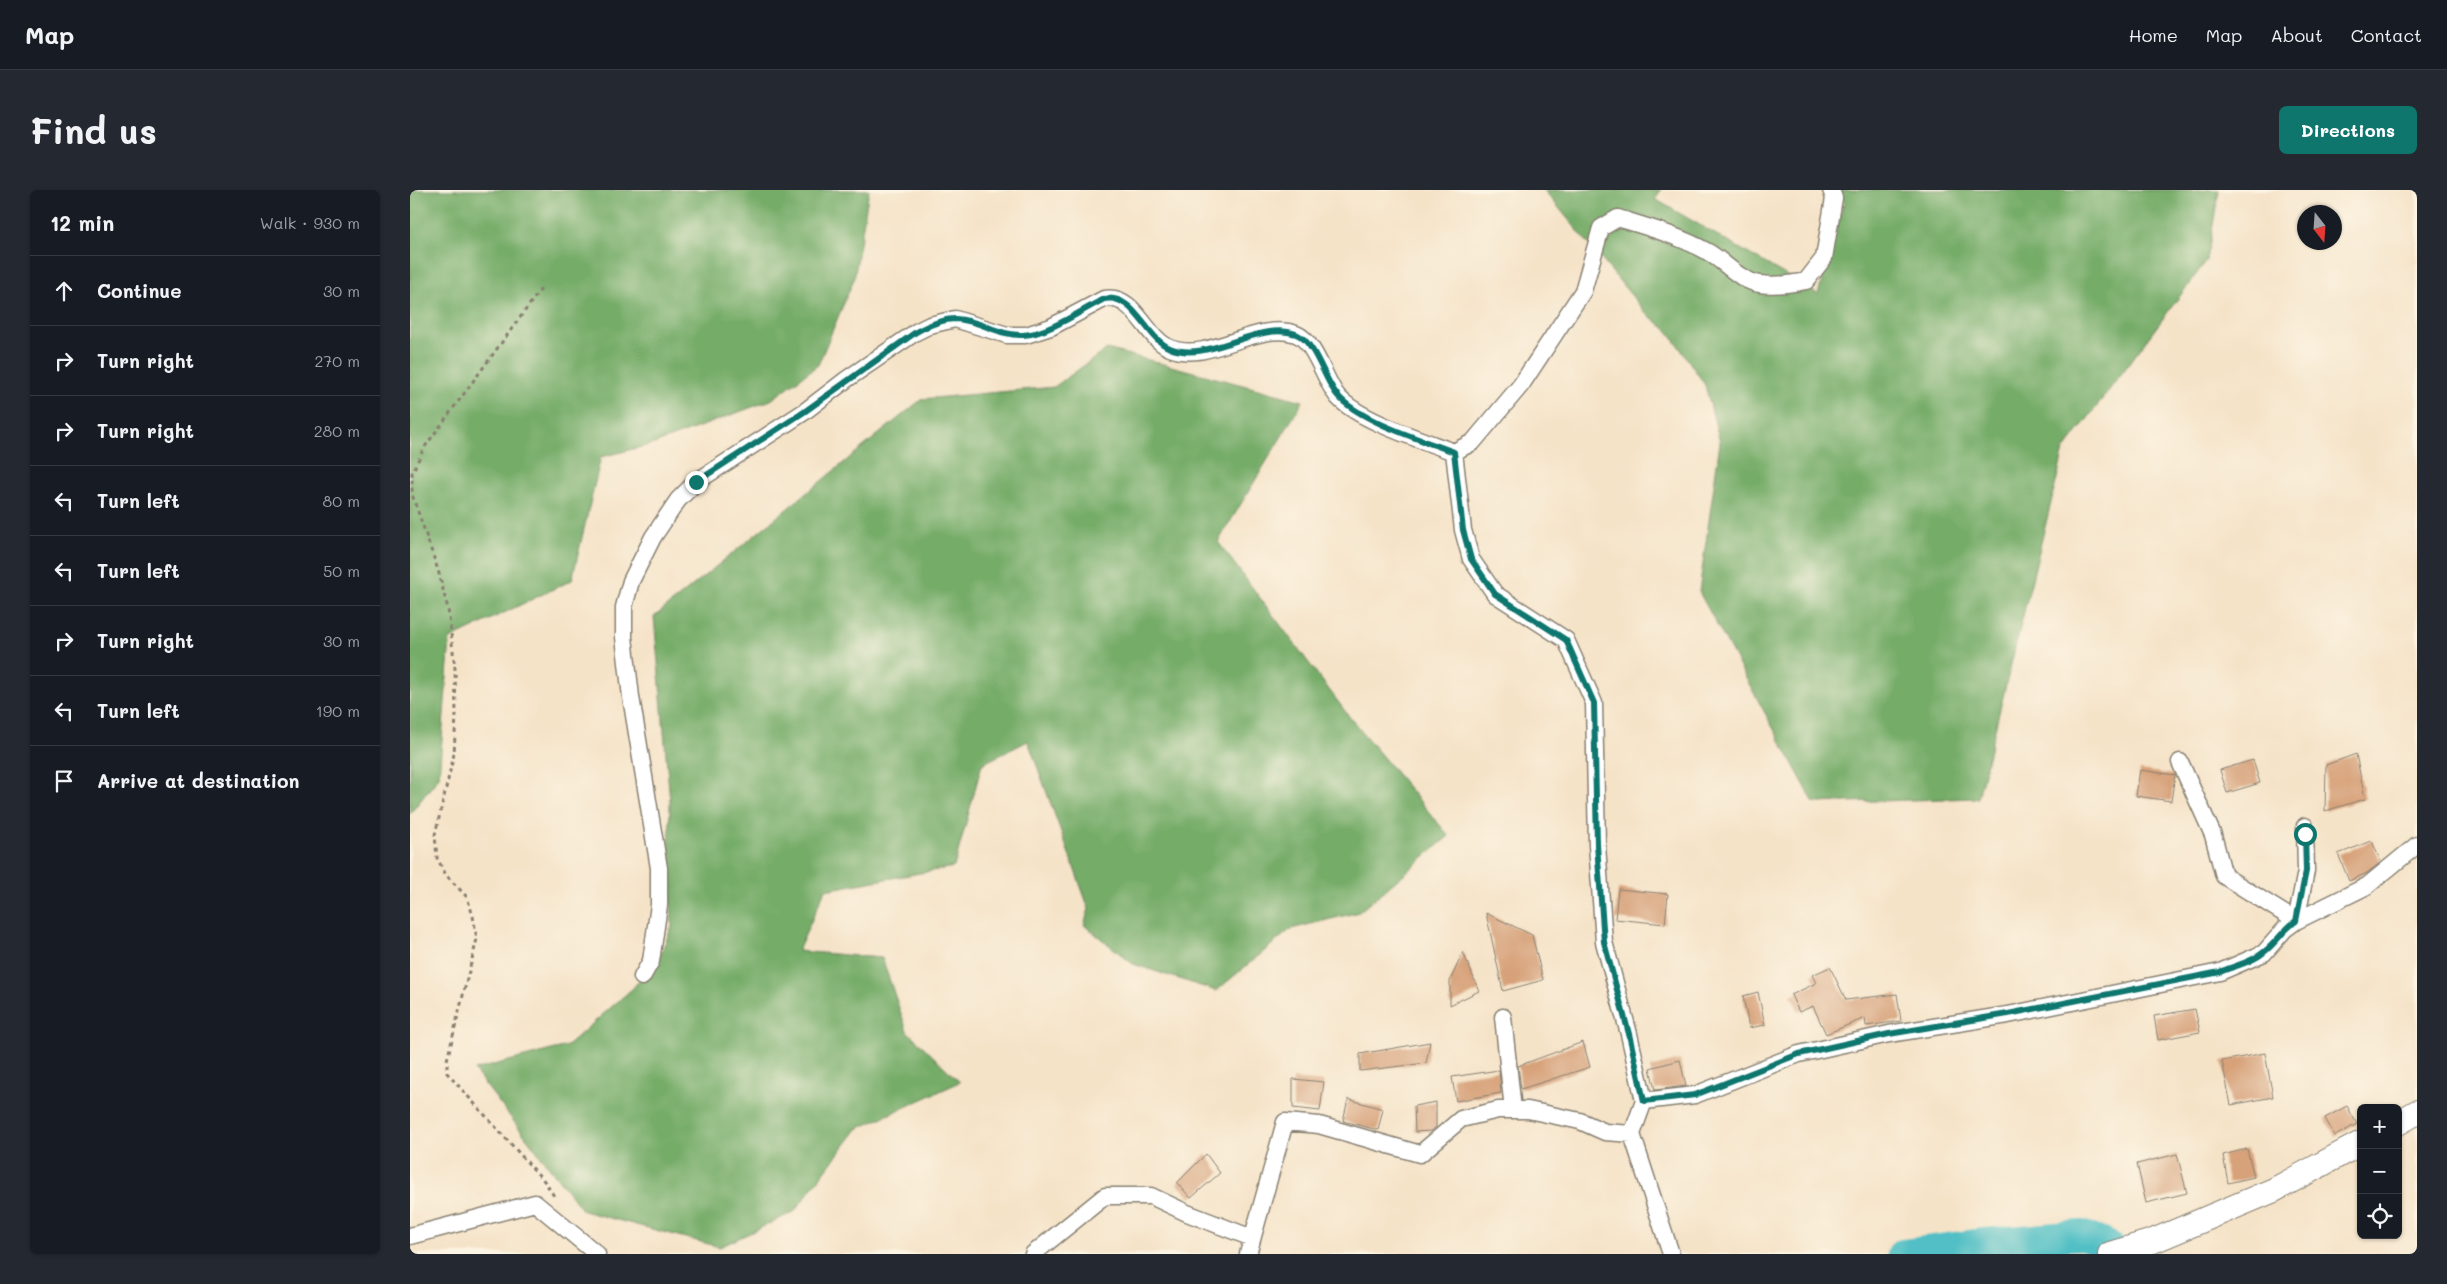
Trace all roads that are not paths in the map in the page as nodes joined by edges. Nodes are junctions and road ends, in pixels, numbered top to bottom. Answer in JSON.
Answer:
{"nodes":[{"id":1,"x":1831,"y":190,"type":"edge"},
{"id":2,"x":1454,"y":452,"type":"junction"},
{"id":3,"x":2180,"y":762,"type":"dead end"},
{"id":4,"x":2305,"y":826,"type":"dead end"},
{"id":5,"x":2417,"y":845,"type":"edge"},
{"id":6,"x":2296,"y":921,"type":"junction"},
{"id":7,"x":642,"y":977,"type":"dead end"},
{"id":8,"x":1503,"y":1017,"type":"dead end"},
{"id":9,"x":1644,"y":1101,"type":"junction"},
{"id":10,"x":1513,"y":1110,"type":"junction"},
{"id":11,"x":2417,"y":1112,"type":"edge"},
{"id":12,"x":2402,"y":1121,"type":"edge"},
{"id":13,"x":1632,"y":1134,"type":"junction"},
{"id":14,"x":2357,"y":1145,"type":"edge"},
{"id":15,"x":410,"y":1236,"type":"edge"},
{"id":16,"x":1252,"y":1238,"type":"junction"},
{"id":17,"x":597,"y":1254,"type":"edge"},
{"id":18,"x":1033,"y":1254,"type":"edge"},
{"id":19,"x":1248,"y":1254,"type":"edge"},
{"id":20,"x":1671,"y":1254,"type":"edge"},
{"id":21,"x":2110,"y":1254,"type":"edge"}],
"edges":[{"from":1,"to":2,"type":"street"},
{"from":2,"to":7,"type":"street"},
{"from":2,"to":9,"type":"street"},
{"from":3,"to":6,"type":"street"},
{"from":4,"to":6,"type":"street"},
{"from":5,"to":6,"type":"street"},
{"from":6,"to":9,"type":"street"},
{"from":8,"to":10,"type":"street"},
{"from":9,"to":13,"type":"street"},
{"from":10,"to":13,"type":"street"},
{"from":10,"to":16,"type":"street"},
{"from":11,"to":12,"type":"street"},
{"from":13,"to":20,"type":"street"},
{"from":14,"to":21,"type":"street"},
{"from":15,"to":17,"type":"street"},
{"from":16,"to":18,"type":"street"},
{"from":16,"to":19,"type":"street"}]}
